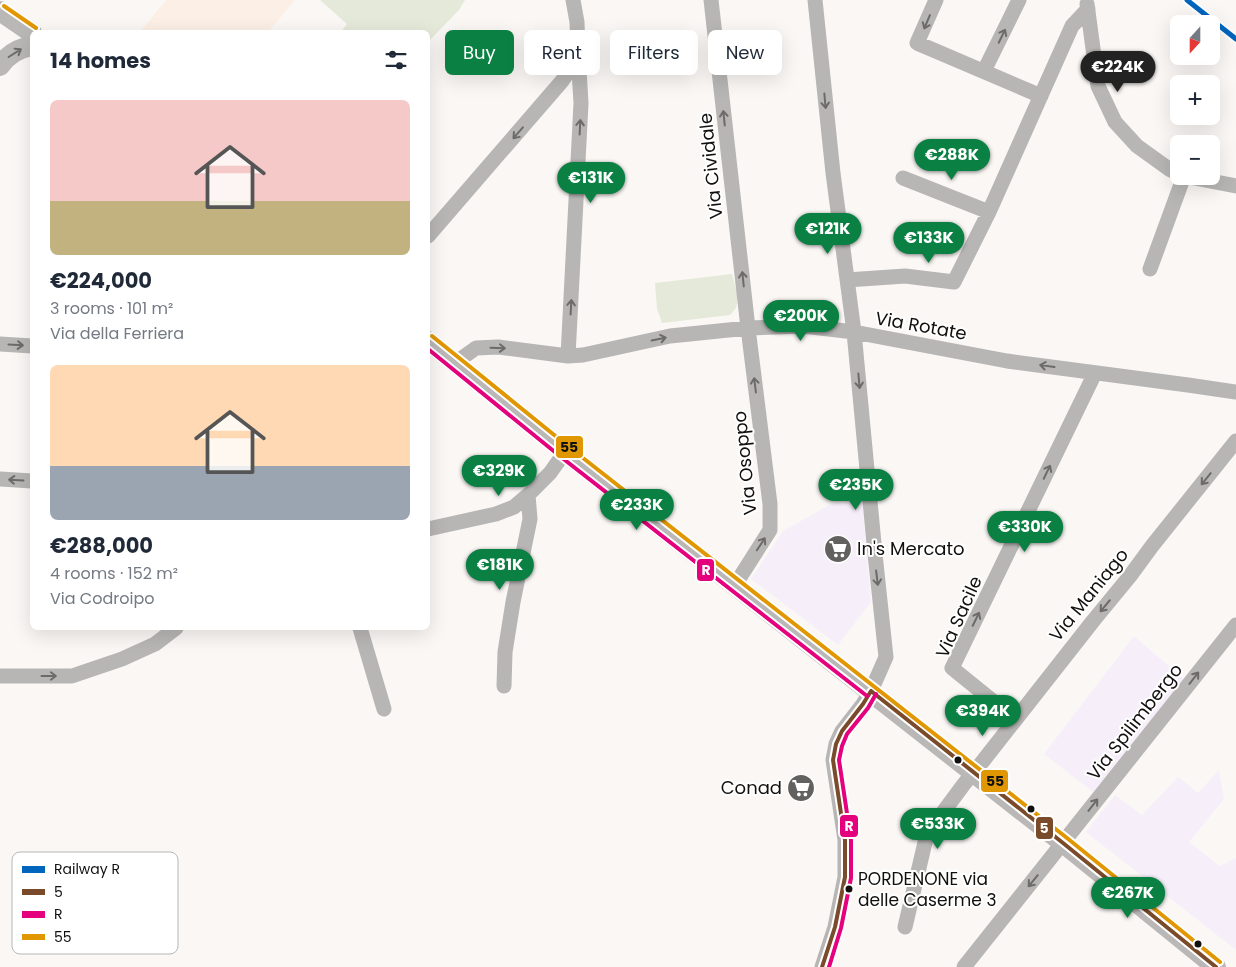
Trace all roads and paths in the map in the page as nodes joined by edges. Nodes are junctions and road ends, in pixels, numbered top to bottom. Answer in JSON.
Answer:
{"nodes":[{"id":1,"x":573,"y":0,"type":"edge"},
{"id":2,"x":711,"y":0,"type":"edge"},
{"id":3,"x":816,"y":0,"type":"edge"},
{"id":4,"x":936,"y":0,"type":"edge"},
{"id":5,"x":1019,"y":0,"type":"edge"},
{"id":6,"x":1087,"y":5,"type":"edge"},
{"id":7,"x":0,"y":11,"type":"edge"},
{"id":8,"x":577,"y":30,"type":"edge"},
{"id":9,"x":30,"y":32,"type":"edge"},
{"id":10,"x":30,"y":46,"type":"edge"},
{"id":11,"x":0,"y":66,"type":"edge"},
{"id":12,"x":984,"y":71,"type":"junction"},
{"id":13,"x":567,"y":75,"type":"edge"},
{"id":14,"x":579,"y":75,"type":"edge"},
{"id":15,"x":1041,"y":96,"type":"junction"},
{"id":16,"x":1170,"y":170,"type":"edge"},
{"id":17,"x":904,"y":178,"type":"dead end"},
{"id":18,"x":1220,"y":183,"type":"edge"},
{"id":19,"x":1181,"y":185,"type":"edge"},
{"id":20,"x":1236,"y":186,"type":"edge"},
{"id":21,"x":989,"y":212,"type":"junction"},
{"id":22,"x":430,"y":234,"type":"edge"},
{"id":23,"x":1150,"y":268,"type":"dead end"},
{"id":24,"x":847,"y":280,"type":"junction"},
{"id":25,"x":748,"y":328,"type":"junction"},
{"id":26,"x":854,"y":332,"type":"junction"},
{"id":27,"x":430,"y":343,"type":"edge"},
{"id":28,"x":0,"y":344,"type":"edge"},
{"id":29,"x":30,"y":346,"type":"edge"},
{"id":30,"x":568,"y":356,"type":"junction"},
{"id":31,"x":454,"y":364,"type":"junction"},
{"id":32,"x":1095,"y":373,"type":"junction"},
{"id":33,"x":1236,"y":392,"type":"edge"},
{"id":34,"x":1236,"y":441,"type":"edge"},
{"id":35,"x":565,"y":452,"type":"junction"},
{"id":36,"x":0,"y":479,"type":"edge"},
{"id":37,"x":30,"y":481,"type":"edge"},
{"id":38,"x":528,"y":495,"type":"junction"},
{"id":39,"x":430,"y":529,"type":"edge"},
{"id":40,"x":735,"y":585,"type":"junction"},
{"id":41,"x":1236,"y":625,"type":"edge"},
{"id":42,"x":155,"y":630,"type":"edge"},
{"id":43,"x":173,"y":630,"type":"edge"},
{"id":44,"x":361,"y":630,"type":"edge"},
{"id":45,"x":155,"y":644,"type":"junction"},
{"id":46,"x":0,"y":676,"type":"edge"},
{"id":47,"x":504,"y":686,"type":"dead end"},
{"id":48,"x":871,"y":691,"type":"junction"},
{"id":49,"x":384,"y":709,"type":"dead end"},
{"id":50,"x":1015,"y":720,"type":"junction"},
{"id":51,"x":973,"y":773,"type":"junction"},
{"id":52,"x":1063,"y":843,"type":"junction"},
{"id":53,"x":905,"y":927,"type":"dead end"},
{"id":54,"x":822,"y":967,"type":"edge"},
{"id":55,"x":964,"y":967,"type":"edge"},
{"id":56,"x":1216,"y":967,"type":"edge"}],
"edges":[{"from":1,"to":8,"type":"street"},
{"from":25,"to":2,"type":"street","name":"Via Cividale","one_way":true},
{"from":3,"to":24,"type":"street","one_way":true},
{"from":4,"to":12,"type":"street","one_way":true},
{"from":12,"to":5,"type":"street","one_way":true},
{"from":6,"to":15,"type":"street"},
{"from":6,"to":16,"type":"street"},
{"from":7,"to":9,"type":"main road"},
{"from":11,"to":10,"type":"main road","one_way":true},
{"from":12,"to":15,"type":"street"},
{"from":13,"to":22,"type":"street","one_way":true},
{"from":30,"to":14,"type":"street","one_way":true},
{"from":15,"to":21,"type":"street"},
{"from":17,"to":21,"type":"street"},
{"from":18,"to":20,"type":"street"},
{"from":19,"to":23,"type":"street"},
{"from":21,"to":24,"type":"street"},
{"from":24,"to":26,"type":"street"},
{"from":25,"to":26,"type":"street","name":"Via Rotate"},
{"from":30,"to":25,"type":"street","name":"Via Rotate","one_way":true},
{"from":40,"to":25,"type":"street","name":"Via Osoppo","one_way":true},
{"from":32,"to":26,"type":"street","name":"Via Rotate","one_way":true},
{"from":26,"to":48,"type":"street","one_way":true},
{"from":27,"to":31,"type":"main road"},
{"from":28,"to":29,"type":"street","one_way":true},
{"from":31,"to":30,"type":"street","name":"Via Rotate","one_way":true},
{"from":31,"to":35,"type":"main road"},
{"from":32,"to":33,"type":"street","name":"Via Rotate"},
{"from":50,"to":32,"type":"street","name":"Via Sacile","one_way":true},
{"from":34,"to":50,"type":"street","name":"Via Maniago","one_way":true},
{"from":35,"to":38,"type":"street"},
{"from":35,"to":40,"type":"main road"},
{"from":37,"to":36,"type":"street","one_way":true},
{"from":38,"to":39,"type":"street"},
{"from":38,"to":47,"type":"street"},
{"from":40,"to":48,"type":"main road"},
{"from":52,"to":41,"type":"street","name":"Via Spilimbergo","one_way":true},
{"from":42,"to":45,"type":"street"},
{"from":43,"to":45,"type":"street"},
{"from":44,"to":49,"type":"street"},
{"from":46,"to":45,"type":"street","one_way":true},
{"from":48,"to":51,"type":"main road"},
{"from":48,"to":54,"type":"street"},
{"from":50,"to":51,"type":"street","name":"Via Maniago"},
{"from":51,"to":52,"type":"main road"},
{"from":51,"to":53,"type":"street","name":"Via Maniago"},
{"from":52,"to":55,"type":"street","name":"Via Spilimbergo","one_way":true},
{"from":52,"to":56,"type":"main road"}]}
